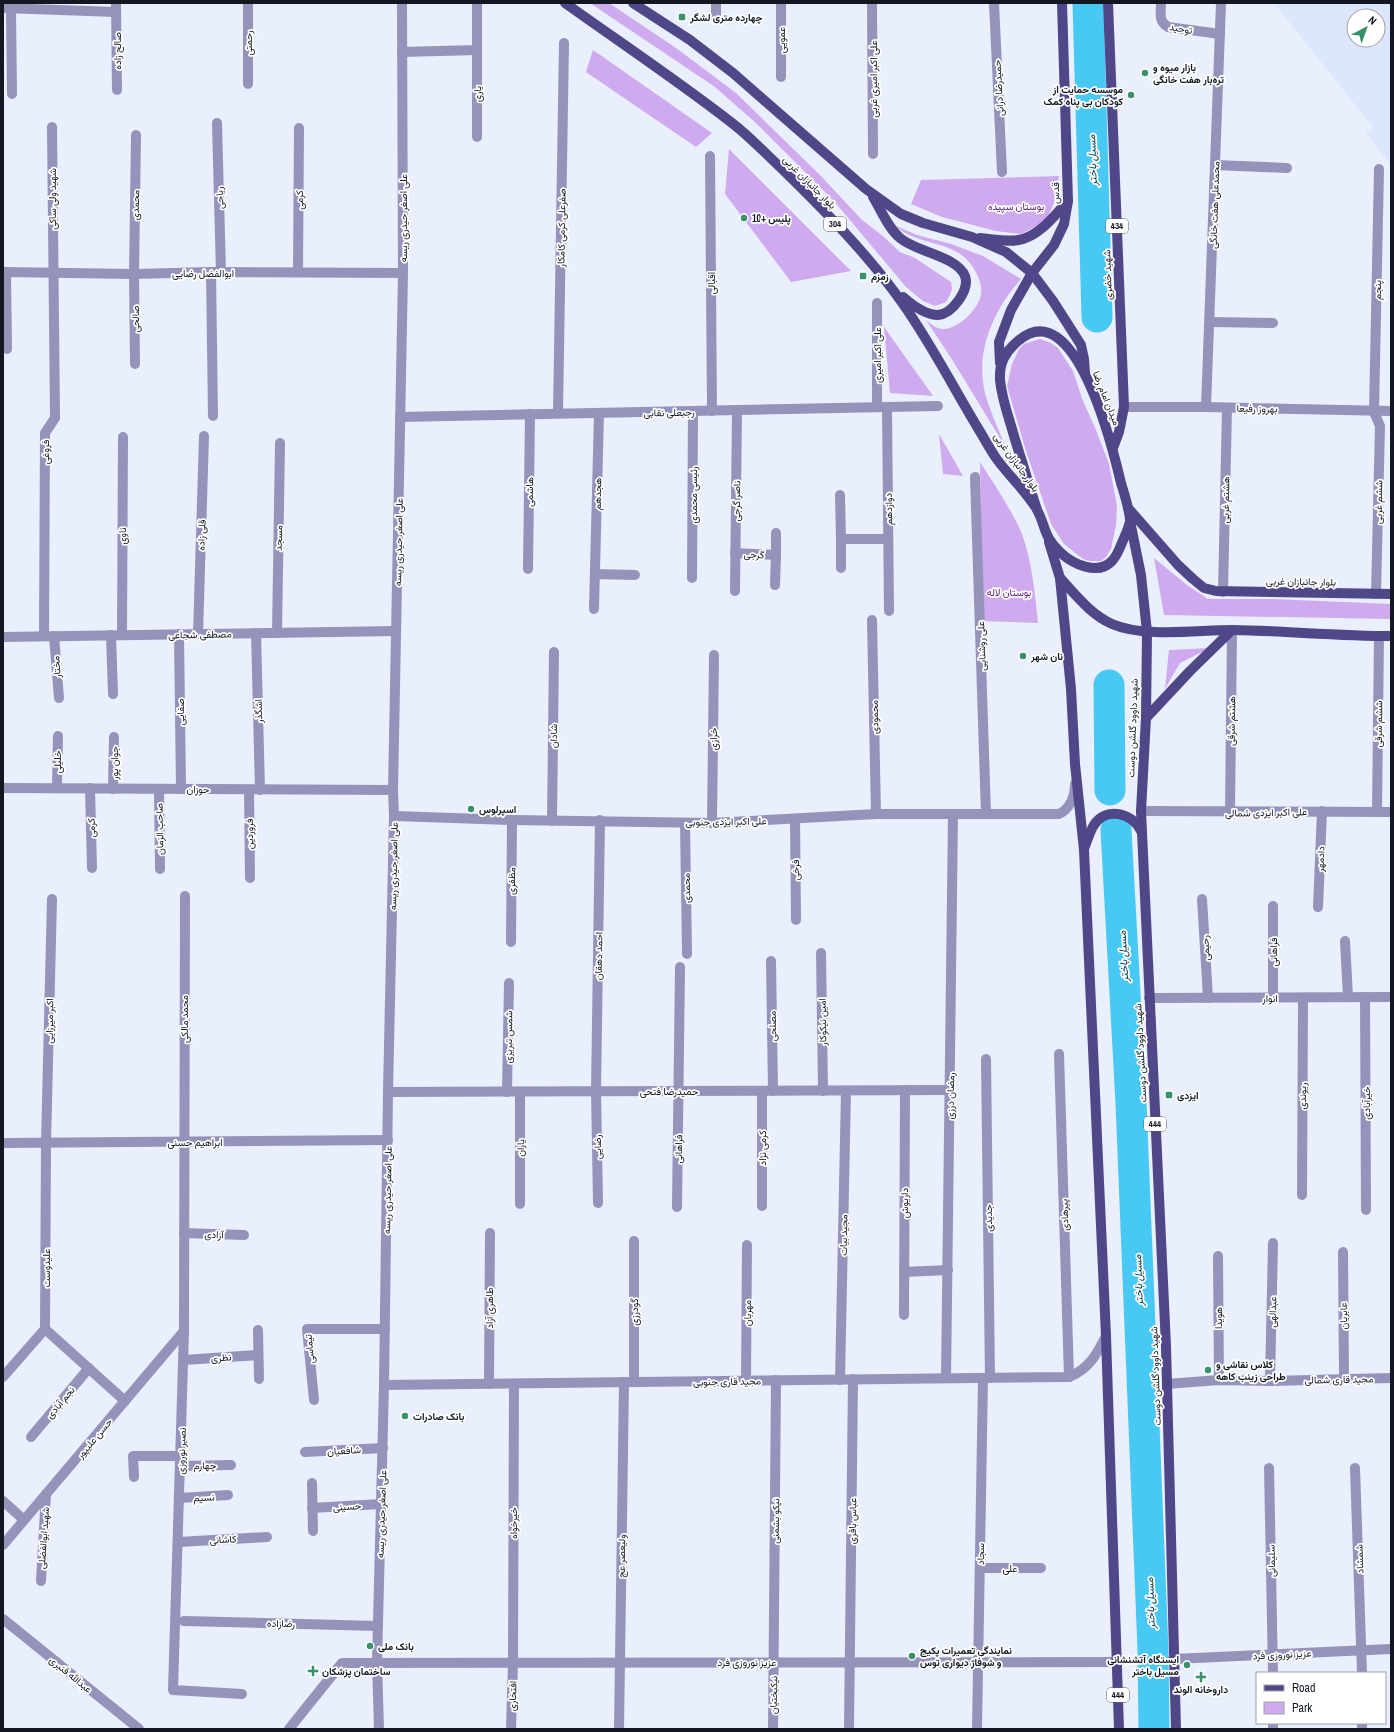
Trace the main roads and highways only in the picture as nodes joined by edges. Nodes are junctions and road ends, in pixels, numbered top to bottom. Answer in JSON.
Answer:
{"nodes":[{"id":1,"x":565,"y":3,"type":"edge"},
{"id":2,"x":633,"y":3,"type":"edge"},
{"id":3,"x":1062,"y":3,"type":"edge"},
{"id":4,"x":1108,"y":3,"type":"edge"},
{"id":5,"x":871,"y":194,"type":"junction"},
{"id":6,"x":1068,"y":201,"type":"junction"},
{"id":7,"x":972,"y":237,"type":"junction"},
{"id":8,"x":876,"y":268,"type":"junction"},
{"id":9,"x":1032,"y":273,"type":"junction"},
{"id":10,"x":1000,"y":366,"type":"junction"},
{"id":11,"x":1085,"y":374,"type":"junction"},
{"id":12,"x":1113,"y":448,"type":"junction"},
{"id":13,"x":1127,"y":507,"type":"junction"},
{"id":14,"x":1037,"y":510,"type":"junction"},
{"id":15,"x":1130,"y":521,"type":"junction"},
{"id":16,"x":1048,"y":540,"type":"junction"},
{"id":17,"x":1060,"y":578,"type":"junction"},
{"id":18,"x":1391,"y":594,"type":"edge"},
{"id":19,"x":1232,"y":630,"type":"junction"},
{"id":20,"x":1147,"y":632,"type":"junction"},
{"id":21,"x":1391,"y":636,"type":"edge"},
{"id":22,"x":1146,"y":718,"type":"junction"},
{"id":23,"x":1143,"y":839,"type":"junction"},
{"id":24,"x":1084,"y":850,"type":"junction"},
{"id":25,"x":1119,"y":1729,"type":"edge"},
{"id":26,"x":1176,"y":1729,"type":"edge"}],
"edges":[{"from":1,"to":8,"type":"main road","name":"بلوار جانبازان غربی","number":"304"},
{"from":2,"to":5,"type":"main road"},
{"from":3,"to":6,"type":"main road","name":"قدس"},
{"from":4,"to":12,"type":"main road","name":"شهید خضری","number":"434"},
{"from":5,"to":7,"type":"main road"},
{"from":5,"to":8,"type":"main road"},
{"from":6,"to":7,"type":"main road"},
{"from":6,"to":9,"type":"main road","name":"قدس"},
{"from":7,"to":9,"type":"main road"},
{"from":8,"to":14,"type":"main road","name":"بلوار جانبازان غربی","number":"304"},
{"from":9,"to":10,"type":"main road","name":"قدس"},
{"from":9,"to":11,"type":"main road"},
{"from":10,"to":11,"type":"main road","name":"میدان امام رضا"},
{"from":10,"to":14,"type":"main road"},
{"from":11,"to":12,"type":"main road","name":"میدان امام رضا"},
{"from":12,"to":13,"type":"main road","name":"میدان امام رضا"},
{"from":13,"to":15,"type":"main road","name":"میدان امام رضا"},
{"from":13,"to":18,"type":"main road","name":"بلوار جانبازان غربی"},
{"from":14,"to":16,"type":"main road"},
{"from":15,"to":16,"type":"main road"},
{"from":15,"to":20,"type":"main road","name":"شهید داوود گلشن دوست","number":"444"},
{"from":16,"to":17,"type":"main road","number":"444"},
{"from":17,"to":20,"type":"main road"},
{"from":17,"to":24,"type":"main road","number":"444"},
{"from":19,"to":20,"type":"main road"},
{"from":19,"to":21,"type":"main road"},
{"from":19,"to":22,"type":"main road"},
{"from":20,"to":22,"type":"main road","name":"شهید داوود گلشن دوست","number":"444"},
{"from":22,"to":23,"type":"main road","name":"شهید داوود گلشن دوست","number":"444"},
{"from":23,"to":24,"type":"main road"},
{"from":23,"to":26,"type":"main road","name":"شهید داوود گلشن دوست","number":"444"},
{"from":24,"to":25,"type":"main road","number":"444"}]}
